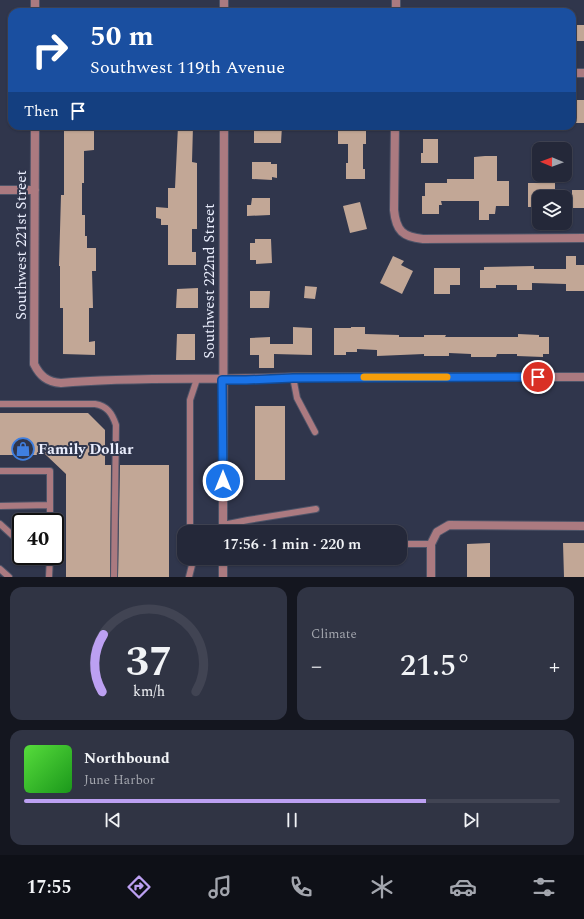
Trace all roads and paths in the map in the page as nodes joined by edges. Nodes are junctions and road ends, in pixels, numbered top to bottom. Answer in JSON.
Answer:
{"nodes":[{"id":1,"x":391,"y":0,"type":"edge"},
{"id":2,"x":396,"y":0,"type":"edge"},
{"id":3,"x":35,"y":130,"type":"edge"},
{"id":4,"x":224,"y":130,"type":"edge"},
{"id":5,"x":395,"y":130,"type":"edge"},
{"id":6,"x":0,"y":190,"type":"edge"},
{"id":7,"x":35,"y":190,"type":"junction"},
{"id":8,"x":584,"y":238,"type":"edge"},
{"id":9,"x":584,"y":377,"type":"edge"},
{"id":10,"x":293,"y":378,"type":"junction"},
{"id":11,"x":197,"y":379,"type":"junction"},
{"id":12,"x":222,"y":380,"type":"junction"},
{"id":13,"x":0,"y":404,"type":"edge"},
{"id":14,"x":315,"y":432,"type":"dead end"},
{"id":15,"x":0,"y":471,"type":"edge"},
{"id":16,"x":50,"y":505,"type":"junction"},
{"id":17,"x":0,"y":506,"type":"edge"},
{"id":18,"x":316,"y":509,"type":"dead end"},
{"id":19,"x":50,"y":513,"type":"edge"},
{"id":20,"x":0,"y":524,"type":"edge"},
{"id":21,"x":190,"y":525,"type":"edge"},
{"id":22,"x":223,"y":525,"type":"edge"},
{"id":23,"x":234,"y":525,"type":"edge"},
{"id":24,"x":584,"y":526,"type":"edge"},
{"id":25,"x":12,"y":535,"type":"edge"},
{"id":26,"x":407,"y":544,"type":"edge"},
{"id":27,"x":431,"y":544,"type":"junction"},
{"id":28,"x":50,"y":565,"type":"edge"},
{"id":29,"x":192,"y":565,"type":"edge"},
{"id":30,"x":223,"y":565,"type":"edge"},
{"id":31,"x":0,"y":569,"type":"edge"},
{"id":32,"x":9,"y":577,"type":"edge"},
{"id":33,"x":50,"y":577,"type":"edge"},
{"id":34,"x":114,"y":577,"type":"edge"},
{"id":35,"x":189,"y":577,"type":"edge"},
{"id":36,"x":223,"y":577,"type":"edge"},
{"id":37,"x":431,"y":577,"type":"edge"}],
"edges":[{"from":1,"to":2,"type":"street"},
{"from":3,"to":7,"type":"street","name":"Southwest 221st Street"},
{"from":4,"to":12,"type":"street","name":"Southwest 222nd Street"},
{"from":5,"to":8,"type":"street"},
{"from":6,"to":7,"type":"street"},
{"from":7,"to":11,"type":"street","name":"Southwest 221st Street"},
{"from":9,"to":10,"type":"street"},
{"from":10,"to":12,"type":"street"},
{"from":10,"to":14,"type":"lane"},
{"from":11,"to":12,"type":"street"},
{"from":11,"to":21,"type":"lane"},
{"from":12,"to":22,"type":"street","name":"Southwest 222nd Street"},
{"from":13,"to":34,"type":"lane"},
{"from":15,"to":16,"type":"lane"},
{"from":16,"to":17,"type":"lane"},
{"from":16,"to":19,"type":"lane"},
{"from":18,"to":23,"type":"lane"},
{"from":20,"to":25,"type":"lane"},
{"from":24,"to":27,"type":"street"},
{"from":26,"to":27,"type":"lane"},
{"from":27,"to":37,"type":"street"},
{"from":28,"to":33,"type":"lane"},
{"from":29,"to":35,"type":"lane"},
{"from":30,"to":36,"type":"street"},
{"from":31,"to":32,"type":"lane"}]}
